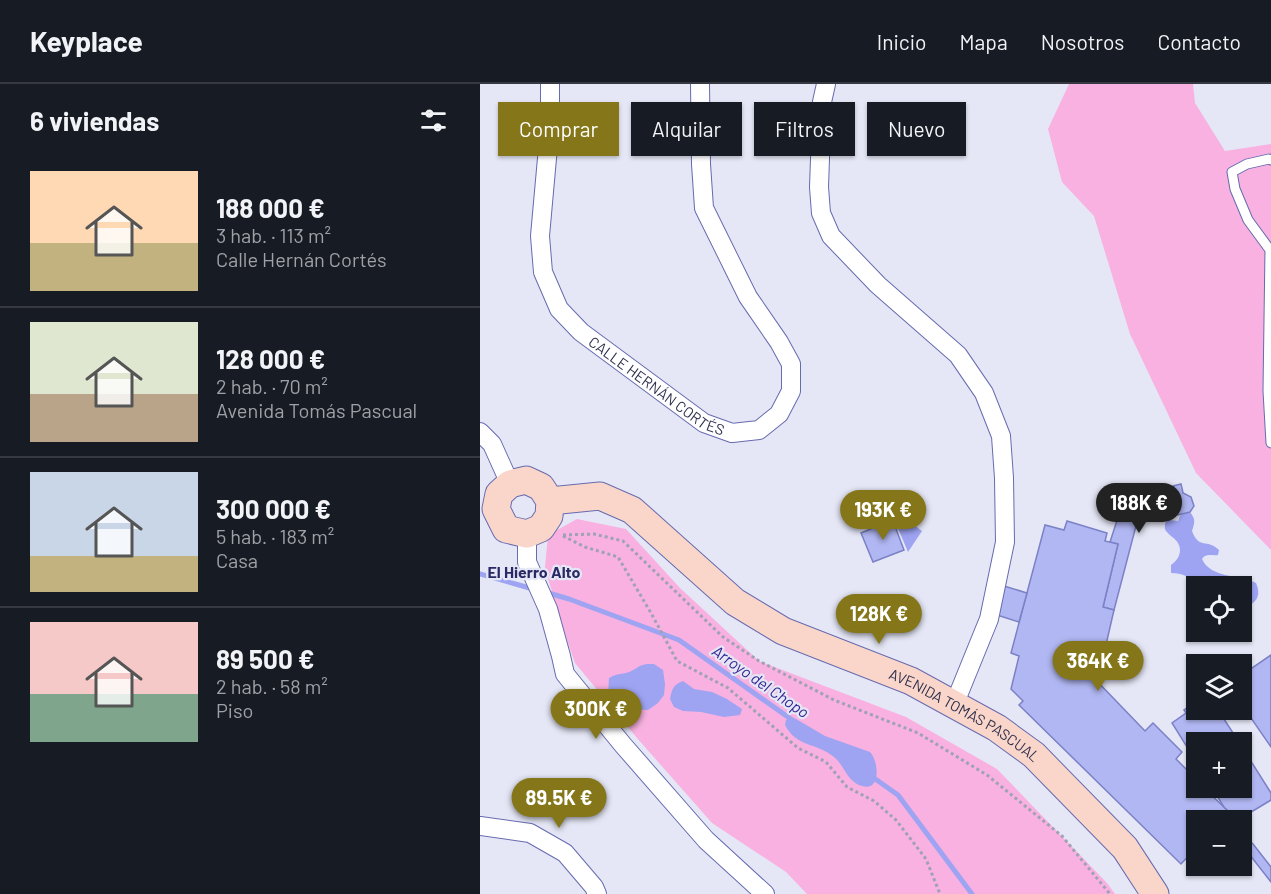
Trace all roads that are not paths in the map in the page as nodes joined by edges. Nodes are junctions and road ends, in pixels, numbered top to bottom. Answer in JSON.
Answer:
{"nodes":[{"id":1,"x":550,"y":84,"type":"edge"},
{"id":2,"x":700,"y":84,"type":"edge"},
{"id":3,"x":826,"y":84,"type":"edge"},
{"id":4,"x":1271,"y":160,"type":"edge"},
{"id":5,"x":480,"y":432,"type":"edge"},
{"id":6,"x":1271,"y":443,"type":"edge"},
{"id":7,"x":510,"y":484,"type":"junction"},
{"id":8,"x":550,"y":501,"type":"junction"},
{"id":9,"x":488,"y":512,"type":"edge"},
{"id":10,"x":527,"y":534,"type":"junction"},
{"id":11,"x":954,"y":705,"type":"junction"},
{"id":12,"x":480,"y":826,"type":"edge"},
{"id":13,"x":597,"y":894,"type":"edge"},
{"id":14,"x":765,"y":894,"type":"edge"},
{"id":15,"x":1155,"y":894,"type":"edge"}],
"edges":[{"from":1,"to":2,"type":"street","name":"CALLE HERNÁN CORTÉS"},
{"from":3,"to":11,"type":"street"},
{"from":4,"to":6,"type":"lane"},
{"from":5,"to":7,"type":"street"},
{"from":7,"to":8,"type":"street"},
{"from":7,"to":9,"type":"street"},
{"from":8,"to":10,"type":"street"},
{"from":8,"to":11,"type":"street","name":"AVENIDA TOMÁS PASCUAL"},
{"from":9,"to":10,"type":"street"},
{"from":10,"to":14,"type":"street"},
{"from":11,"to":15,"type":"street","name":"AVENIDA TOMÁS PASCUAL"},
{"from":12,"to":13,"type":"street"}]}
